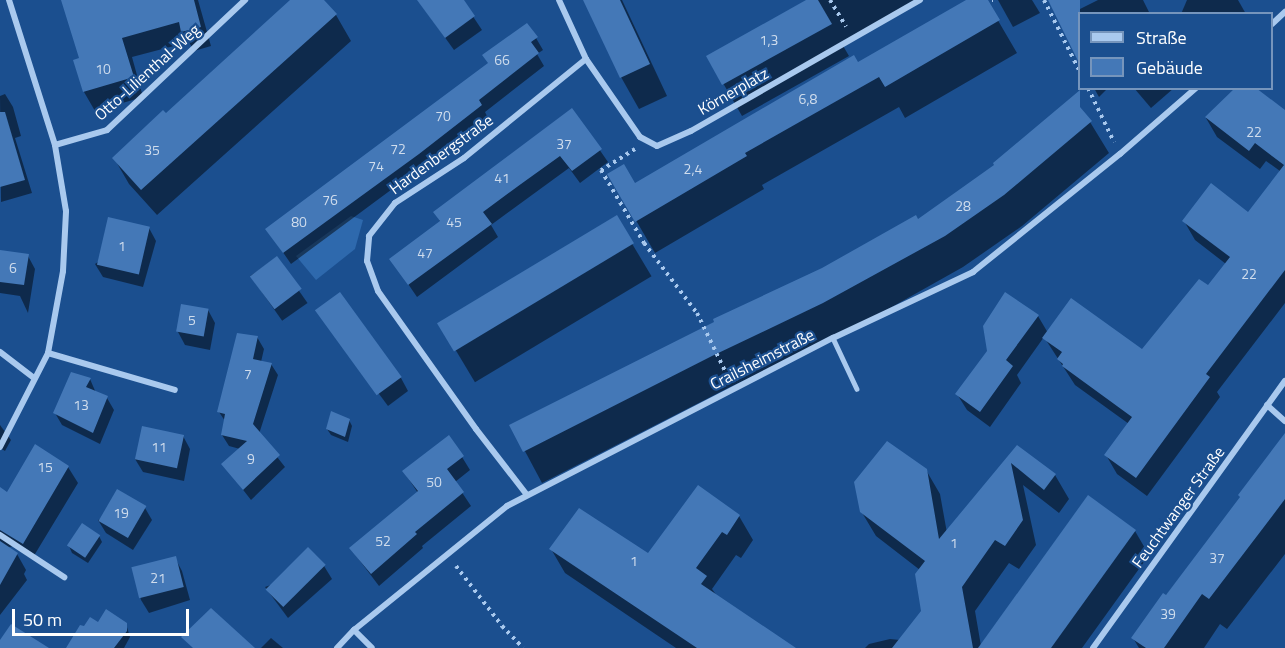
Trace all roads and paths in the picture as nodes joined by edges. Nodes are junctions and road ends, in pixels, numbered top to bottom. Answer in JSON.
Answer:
{"nodes":[{"id":1,"x":245,"y":0,"type":"edge"},
{"id":2,"x":559,"y":0,"type":"edge"},
{"id":3,"x":830,"y":0,"type":"edge"},
{"id":4,"x":920,"y":0,"type":"edge"},
{"id":5,"x":1044,"y":0,"type":"edge"},
{"id":6,"x":9,"y":1,"type":"edge"},
{"id":7,"x":0,"y":5,"type":"edge"},
{"id":8,"x":1285,"y":12,"type":"edge"},
{"id":9,"x":1273,"y":23,"type":"edge"},
{"id":10,"x":853,"y":38,"type":"junction"},
{"id":11,"x":586,"y":59,"type":"junction"},
{"id":12,"x":1078,"y":68,"type":"edge"},
{"id":13,"x":1089,"y":90,"type":"edge"},
{"id":14,"x":1194,"y":90,"type":"edge"},
{"id":15,"x":648,"y":141,"type":"junction"},
{"id":16,"x":55,"y":145,"type":"junction"},
{"id":17,"x":1120,"y":154,"type":"junction"},
{"id":18,"x":833,"y":338,"type":"junction"},
{"id":19,"x":0,"y":352,"type":"edge"},
{"id":20,"x":48,"y":353,"type":"junction"},
{"id":21,"x":34,"y":378,"type":"junction"},
{"id":22,"x":1285,"y":381,"type":"edge"},
{"id":23,"x":733,"y":389,"type":"junction"},
{"id":24,"x":857,"y":389,"type":"dead end"},
{"id":25,"x":175,"y":390,"type":"dead end"},
{"id":26,"x":1267,"y":405,"type":"junction"},
{"id":27,"x":1285,"y":421,"type":"edge"},
{"id":28,"x":0,"y":447,"type":"edge"},
{"id":29,"x":527,"y":495,"type":"junction"},
{"id":30,"x":0,"y":535,"type":"edge"},
{"id":31,"x":447,"y":553,"type":"junction"},
{"id":32,"x":64,"y":577,"type":"dead end"},
{"id":33,"x":354,"y":630,"type":"junction"},
{"id":34,"x":337,"y":648,"type":"edge"},
{"id":35,"x":372,"y":648,"type":"edge"},
{"id":36,"x":523,"y":648,"type":"edge"},
{"id":37,"x":1093,"y":648,"type":"edge"}],
"edges":[{"from":1,"to":16,"type":"street","name":"Otto-Lilienthal-Weg"},
{"from":2,"to":11,"type":"street"},
{"from":3,"to":10,"type":"path"},
{"from":4,"to":10,"type":"street","name":"Körnerplatz"},
{"from":5,"to":12,"type":"path"},
{"from":6,"to":7,"type":"street"},
{"from":6,"to":16,"type":"street"},
{"from":8,"to":9,"type":"street"},
{"from":10,"to":15,"type":"street","name":"Körnerplatz"},
{"from":11,"to":15,"type":"street"},
{"from":11,"to":29,"type":"street","name":"Hardenbergstraße"},
{"from":13,"to":17,"type":"path"},
{"from":14,"to":17,"type":"street","name":"Crailsheimstraße"},
{"from":15,"to":23,"type":"path"},
{"from":16,"to":20,"type":"street"},
{"from":17,"to":18,"type":"street","name":"Crailsheimstraße"},
{"from":18,"to":23,"type":"street","name":"Crailsheimstraße"},
{"from":18,"to":24,"type":"lane"},
{"from":19,"to":21,"type":"street"},
{"from":20,"to":21,"type":"street"},
{"from":20,"to":25,"type":"street"},
{"from":21,"to":28,"type":"street"},
{"from":22,"to":26,"type":"street","name":"Feuchtwanger Straße"},
{"from":23,"to":29,"type":"street","name":"Crailsheimstraße"},
{"from":26,"to":27,"type":"street"},
{"from":26,"to":37,"type":"street","name":"Feuchtwanger Straße"},
{"from":29,"to":31,"type":"street","name":"Crailsheimstraße"},
{"from":30,"to":32,"type":"street"},
{"from":31,"to":33,"type":"street","name":"Crailsheimstraße"},
{"from":31,"to":36,"type":"path"},
{"from":33,"to":34,"type":"street","name":"Crailsheimstraße"},
{"from":33,"to":35,"type":"street"}]}
